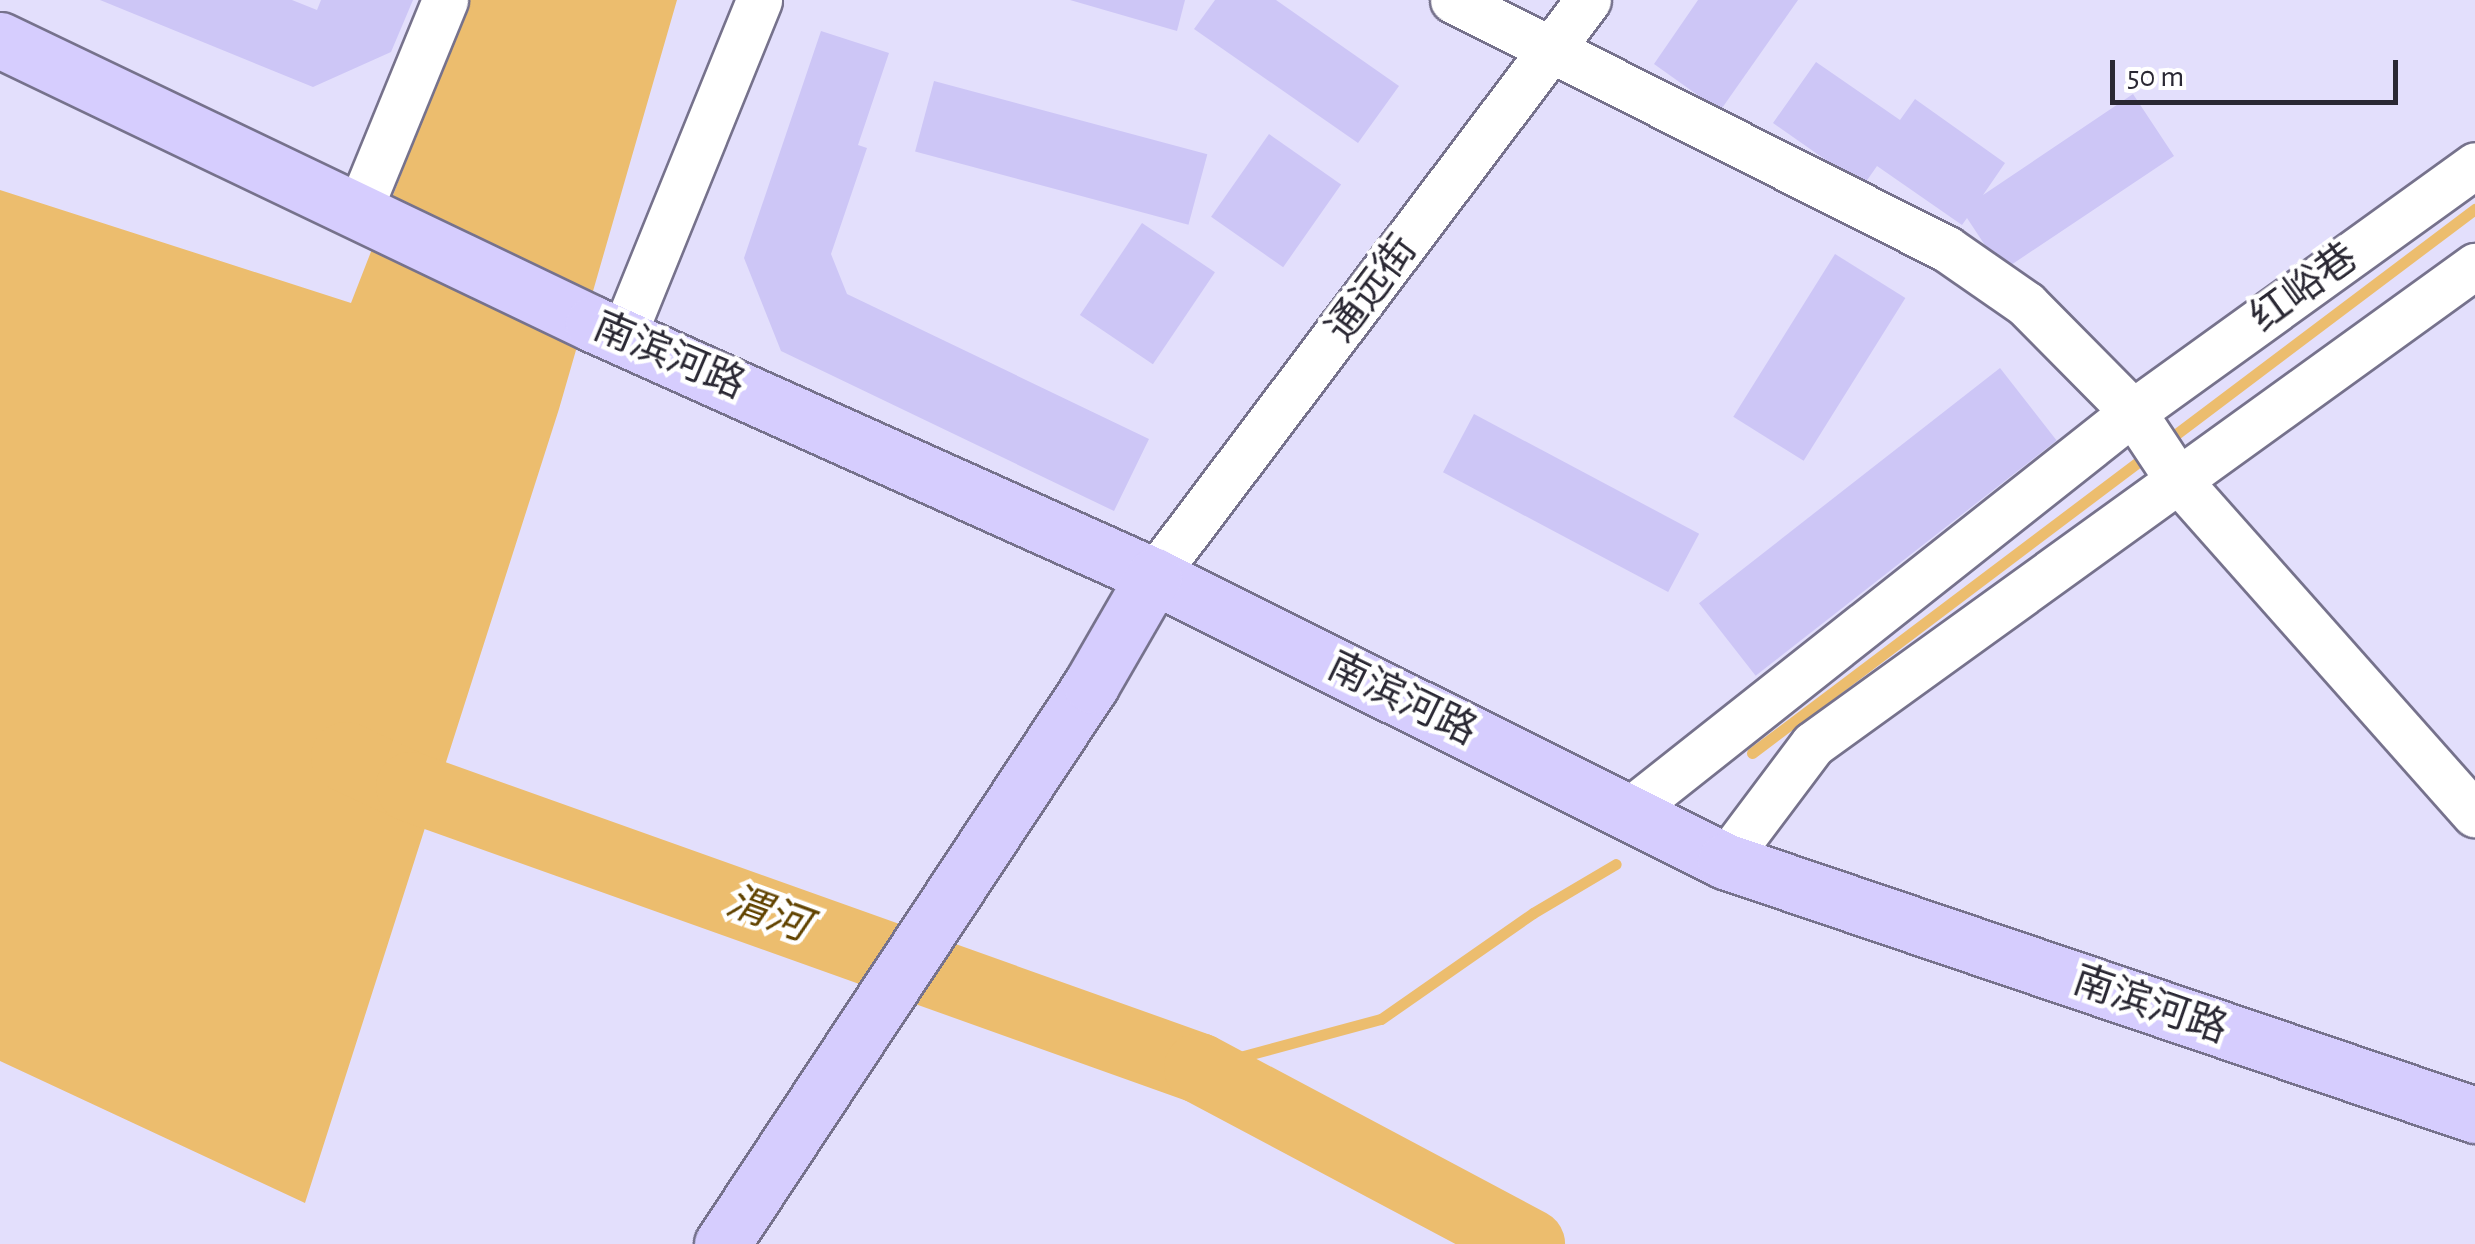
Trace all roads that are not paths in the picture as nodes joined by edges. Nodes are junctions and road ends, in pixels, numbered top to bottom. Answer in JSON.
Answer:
{"nodes":[{"id":1,"x":445,"y":0,"type":"edge"},
{"id":2,"x":759,"y":0,"type":"edge"},
{"id":3,"x":1453,"y":0,"type":"edge"},
{"id":4,"x":1588,"y":0,"type":"edge"},
{"id":5,"x":0,"y":40,"type":"edge"},
{"id":6,"x":1556,"y":48,"type":"junction"},
{"id":7,"x":0,"y":63,"type":"edge"},
{"id":8,"x":2475,"y":164,"type":"edge"},
{"id":9,"x":369,"y":215,"type":"junction"},
{"id":10,"x":2475,"y":266,"type":"edge"},
{"id":11,"x":609,"y":328,"type":"junction"},
{"id":12,"x":2155,"y":444,"type":"junction"},
{"id":13,"x":1154,"y":576,"type":"junction"},
{"id":14,"x":1629,"y":811,"type":"junction"},
{"id":15,"x":2475,"y":814,"type":"edge"},
{"id":16,"x":1725,"y":862,"type":"junction"},
{"id":17,"x":2473,"y":1113,"type":"edge"},
{"id":18,"x":722,"y":1244,"type":"edge"}],
"edges":[{"from":1,"to":9,"type":"street"},
{"from":2,"to":11,"type":"street"},
{"from":3,"to":6,"type":"street"},
{"from":4,"to":6,"type":"street","name":"通远街"},
{"from":5,"to":9,"type":"main road","name":"南滨河路"},
{"from":6,"to":12,"type":"street"},
{"from":6,"to":13,"type":"street","name":"通远街"},
{"from":7,"to":9,"type":"main road","name":"南滨河路"},
{"from":8,"to":12,"type":"street","name":"红峪巷"},
{"from":9,"to":11,"type":"main road","name":"南滨河路"},
{"from":10,"to":12,"type":"street"},
{"from":11,"to":13,"type":"main road","name":"南滨河路"},
{"from":12,"to":14,"type":"street"},
{"from":12,"to":15,"type":"street"},
{"from":12,"to":16,"type":"street"},
{"from":13,"to":14,"type":"main road","name":"南滨河路"},
{"from":13,"to":18,"type":"main road"},
{"from":14,"to":16,"type":"main road","name":"南滨河路"},
{"from":16,"to":17,"type":"main road","name":"南滨河路"}]}
